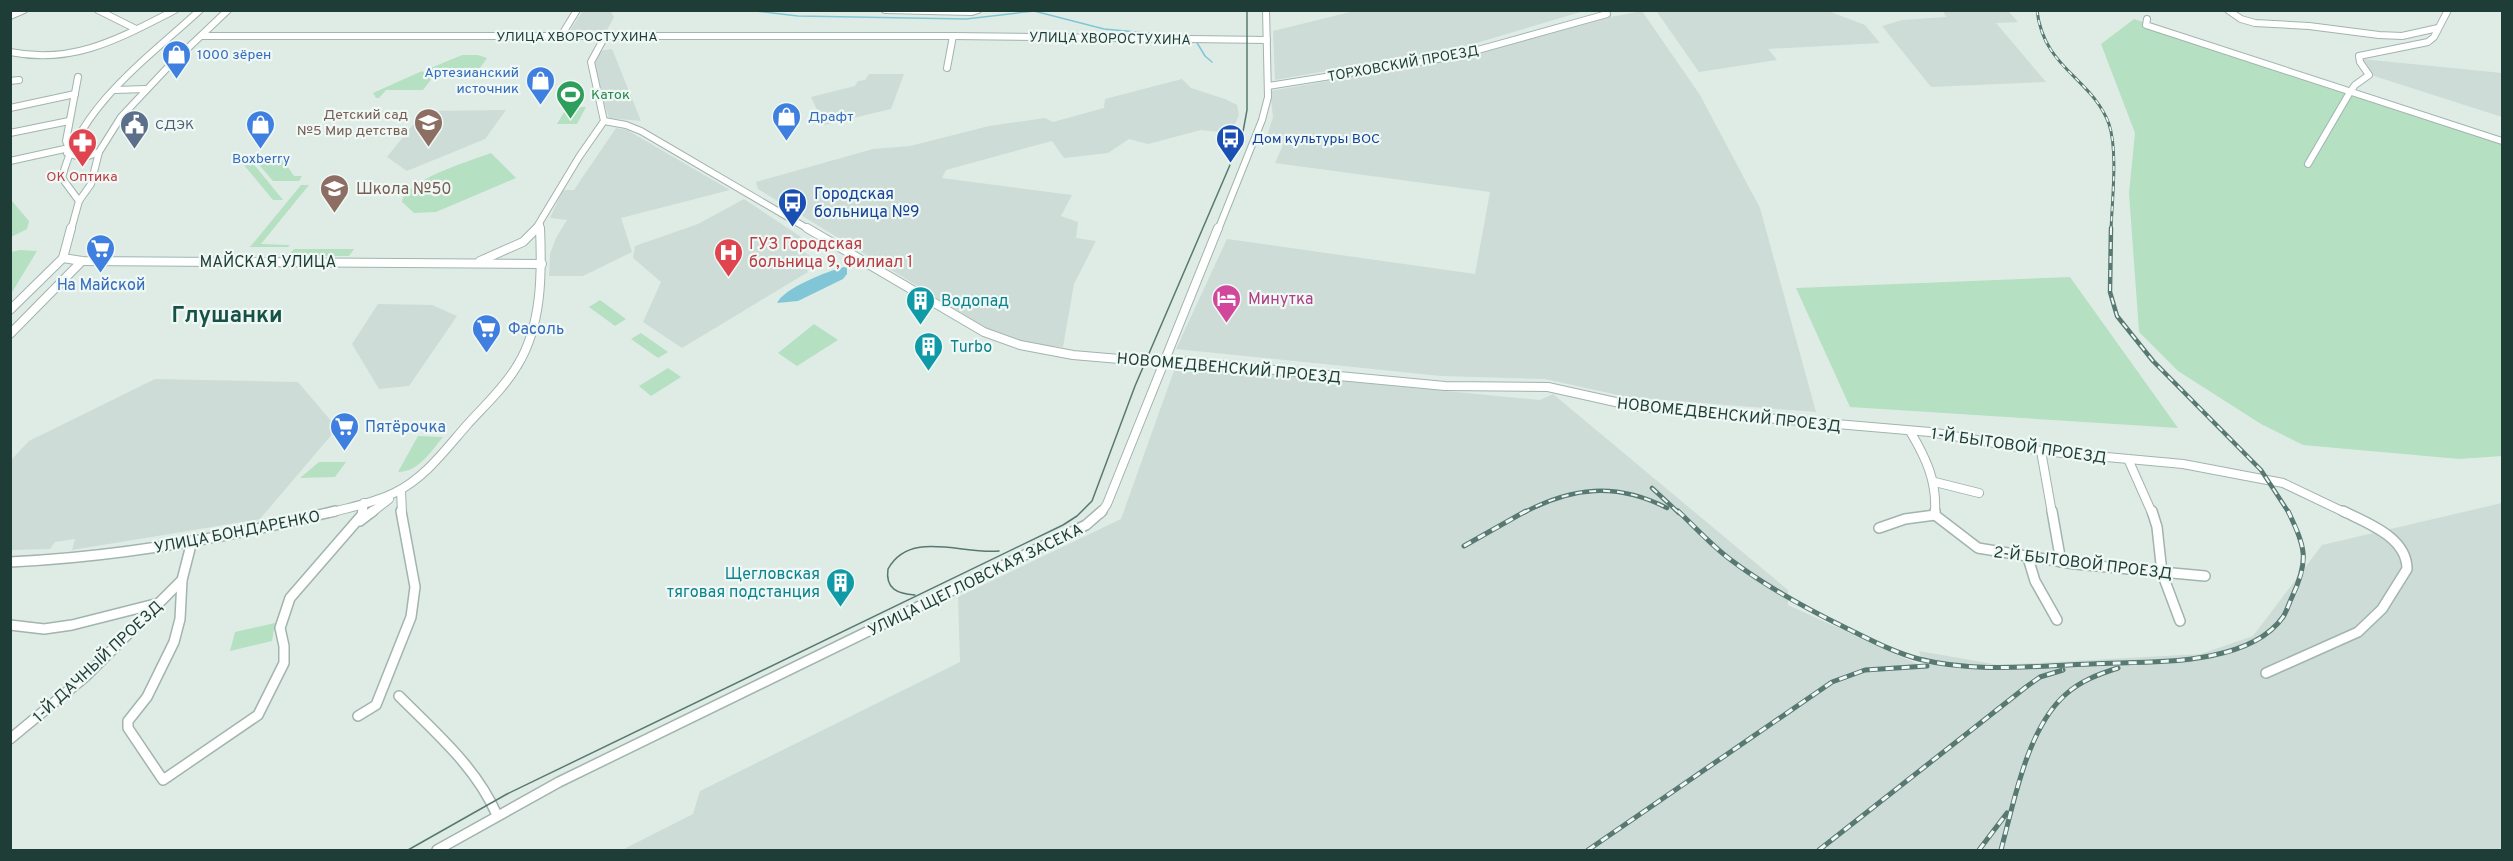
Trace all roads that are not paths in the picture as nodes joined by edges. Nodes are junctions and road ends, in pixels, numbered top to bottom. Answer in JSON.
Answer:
{"nodes":[{"id":1,"x":24,"y":10,"type":"edge"},
{"id":2,"x":98,"y":10,"type":"edge"},
{"id":3,"x":175,"y":10,"type":"edge"},
{"id":4,"x":200,"y":10,"type":"edge"},
{"id":5,"x":228,"y":10,"type":"edge"},
{"id":6,"x":578,"y":10,"type":"edge"},
{"id":7,"x":885,"y":10,"type":"edge"},
{"id":8,"x":978,"y":10,"type":"edge"},
{"id":9,"x":1266,"y":10,"type":"edge"},
{"id":10,"x":2228,"y":10,"type":"edge"},
{"id":11,"x":2448,"y":10,"type":"edge"},
{"id":12,"x":1607,"y":14,"type":"dead end"},
{"id":13,"x":10,"y":16,"type":"edge"},
{"id":14,"x":2147,"y":19,"type":"dead end"},
{"id":15,"x":2438,"y":28,"type":"junction"},
{"id":16,"x":136,"y":29,"type":"junction"},
{"id":17,"x":201,"y":36,"type":"junction"},
{"id":18,"x":561,"y":36,"type":"junction"},
{"id":19,"x":605,"y":36,"type":"junction"},
{"id":20,"x":953,"y":36,"type":"junction"},
{"id":21,"x":1267,"y":40,"type":"junction"},
{"id":22,"x":11,"y":53,"type":"edge"},
{"id":23,"x":946,"y":68,"type":"dead end"},
{"id":24,"x":78,"y":77,"type":"dead end"},
{"id":25,"x":20,"y":80,"type":"dead end"},
{"id":26,"x":10,"y":81,"type":"edge"},
{"id":27,"x":1268,"y":86,"type":"junction"},
{"id":28,"x":146,"y":89,"type":"junction"},
{"id":29,"x":115,"y":90,"type":"junction"},
{"id":30,"x":2350,"y":92,"type":"junction"},
{"id":31,"x":75,"y":94,"type":"junction"},
{"id":32,"x":10,"y":108,"type":"edge"},
{"id":33,"x":69,"y":120,"type":"junction"},
{"id":34,"x":603,"y":121,"type":"junction"},
{"id":35,"x":10,"y":133,"type":"edge"},
{"id":36,"x":2502,"y":141,"type":"edge"},
{"id":37,"x":68,"y":151,"type":"junction"},
{"id":38,"x":99,"y":152,"type":"junction"},
{"id":39,"x":10,"y":161,"type":"edge"},
{"id":40,"x":2308,"y":164,"type":"dead end"},
{"id":41,"x":85,"y":190,"type":"junction"},
{"id":42,"x":69,"y":191,"type":"junction"},
{"id":43,"x":79,"y":201,"type":"junction"},
{"id":44,"x":540,"y":225,"type":"junction"},
{"id":45,"x":63,"y":258,"type":"junction"},
{"id":46,"x":82,"y":261,"type":"junction"},
{"id":47,"x":474,"y":263,"type":"junction"},
{"id":48,"x":542,"y":264,"type":"junction"},
{"id":49,"x":10,"y":310,"type":"edge"},
{"id":50,"x":10,"y":334,"type":"edge"},
{"id":51,"x":1164,"y":361,"type":"junction"},
{"id":52,"x":1910,"y":431,"type":"junction"},
{"id":53,"x":2041,"y":451,"type":"junction"},
{"id":54,"x":2128,"y":459,"type":"junction"},
{"id":55,"x":1935,"y":482,"type":"junction"},
{"id":56,"x":402,"y":489,"type":"junction"},
{"id":57,"x":1979,"y":493,"type":"dead end"},
{"id":58,"x":364,"y":503,"type":"junction"},
{"id":59,"x":1935,"y":515,"type":"junction"},
{"id":60,"x":351,"y":527,"type":"junction"},
{"id":61,"x":1879,"y":528,"type":"dead end"},
{"id":62,"x":192,"y":541,"type":"junction"},
{"id":63,"x":2028,"y":558,"type":"junction"},
{"id":64,"x":10,"y":562,"type":"edge"},
{"id":65,"x":2061,"y":562,"type":"junction"},
{"id":66,"x":2162,"y":573,"type":"junction"},
{"id":67,"x":2205,"y":576,"type":"dead end"},
{"id":68,"x":182,"y":580,"type":"junction"},
{"id":69,"x":160,"y":602,"type":"junction"},
{"id":70,"x":2057,"y":620,"type":"dead end"},
{"id":71,"x":2180,"y":621,"type":"dead end"},
{"id":72,"x":10,"y":625,"type":"edge"},
{"id":73,"x":2266,"y":673,"type":"dead end"},
{"id":74,"x":399,"y":696,"type":"dead end"},
{"id":75,"x":358,"y":716,"type":"dead end"},
{"id":76,"x":10,"y":739,"type":"edge"},
{"id":77,"x":497,"y":815,"type":"junction"},
{"id":78,"x":437,"y":850,"type":"edge"}],
"edges":[{"from":1,"to":13,"type":"street"},
{"from":2,"to":16,"type":"street"},
{"from":3,"to":16,"type":"street"},
{"from":4,"to":29,"type":"street"},
{"from":5,"to":17,"type":"street"},
{"from":6,"to":18,"type":"street"},
{"from":7,"to":8,"type":"street"},
{"from":9,"to":21,"type":"street","name":"УЛИЦА ЩЕГЛОВСКАЯ ЗАСЕКА"},
{"from":10,"to":15,"type":"street"},
{"from":11,"to":15,"type":"street"},
{"from":12,"to":27,"type":"street","name":"ТОРХОВСКИЙ ПРОЕЗД"},
{"from":14,"to":30,"type":"street"},
{"from":15,"to":30,"type":"street"},
{"from":16,"to":22,"type":"street"},
{"from":17,"to":18,"type":"street","name":"УЛИЦА ХВОРОСТУХИНА"},
{"from":17,"to":28,"type":"street"},
{"from":18,"to":19,"type":"street","name":"УЛИЦА ХВОРОСТУХИНА"},
{"from":19,"to":20,"type":"street","name":"УЛИЦА ХВОРОСТУХИНА"},
{"from":19,"to":34,"type":"street"},
{"from":20,"to":21,"type":"street","name":"УЛИЦА ХВОРОСТУХИНА"},
{"from":20,"to":23,"type":"street"},
{"from":21,"to":27,"type":"street","name":"УЛИЦА ЩЕГЛОВСКАЯ ЗАСЕКА"},
{"from":24,"to":31,"type":"street"},
{"from":25,"to":26,"type":"street"},
{"from":27,"to":51,"type":"street","name":"УЛИЦА ЩЕГЛОВСКАЯ ЗАСЕКА"},
{"from":28,"to":29,"type":"street"},
{"from":28,"to":38,"type":"street"},
{"from":29,"to":37,"type":"street"},
{"from":30,"to":36,"type":"street"},
{"from":30,"to":40,"type":"street"},
{"from":31,"to":32,"type":"street"},
{"from":31,"to":33,"type":"street"},
{"from":33,"to":35,"type":"street"},
{"from":33,"to":37,"type":"street"},
{"from":34,"to":44,"type":"street"},
{"from":34,"to":51,"type":"street","name":"НОВОМЕДВЕНСКИЙ ПРОЕЗД"},
{"from":37,"to":38,"type":"street"},
{"from":37,"to":39,"type":"street"},
{"from":37,"to":42,"type":"street"},
{"from":38,"to":41,"type":"street"},
{"from":41,"to":42,"type":"street"},
{"from":41,"to":43,"type":"street"},
{"from":42,"to":43,"type":"street"},
{"from":43,"to":45,"type":"street"},
{"from":44,"to":47,"type":"street","name":"МАЙСКАЯ УЛИЦА"},
{"from":44,"to":48,"type":"street","name":"УЛИЦА БОНДАРЕНКО"},
{"from":45,"to":46,"type":"street","name":"МАЙСКАЯ УЛИЦА"},
{"from":45,"to":49,"type":"street"},
{"from":46,"to":47,"type":"street","name":"МАЙСКАЯ УЛИЦА"},
{"from":46,"to":50,"type":"street"},
{"from":47,"to":48,"type":"street","name":"МАЙСКАЯ УЛИЦА"},
{"from":48,"to":56,"type":"street","name":"УЛИЦА БОНДАРЕНКО"},
{"from":51,"to":52,"type":"street","name":"НОВОМЕДВЕНСКИЙ ПРОЕЗД"},
{"from":51,"to":77,"type":"street","name":"УЛИЦА ЩЕГЛОВСКАЯ ЗАСЕКА"},
{"from":52,"to":53,"type":"street","name":"1-Й БЫТОВОЙ ПРОЕЗД"},
{"from":52,"to":55,"type":"street"},
{"from":53,"to":54,"type":"street","name":"1-Й БЫТОВОЙ ПРОЕЗД"},
{"from":53,"to":65,"type":"street"},
{"from":54,"to":66,"type":"street"},
{"from":54,"to":73,"type":"street"},
{"from":55,"to":57,"type":"street"},
{"from":55,"to":59,"type":"street"},
{"from":56,"to":58,"type":"street","name":"УЛИЦА БОНДАРЕНКО"},
{"from":56,"to":60,"type":"street"},
{"from":56,"to":75,"type":"street"},
{"from":58,"to":60,"type":"street"},
{"from":58,"to":62,"type":"street","name":"УЛИЦА БОНДАРЕНКО"},
{"from":59,"to":61,"type":"street"},
{"from":59,"to":63,"type":"street","name":"2-Й БЫТОВОЙ ПРОЕЗД"},
{"from":60,"to":68,"type":"street"},
{"from":62,"to":64,"type":"street","name":"УЛИЦА БОНДАРЕНКО"},
{"from":62,"to":68,"type":"street"},
{"from":63,"to":65,"type":"street","name":"2-Й БЫТОВОЙ ПРОЕЗД"},
{"from":63,"to":70,"type":"street"},
{"from":65,"to":66,"type":"street","name":"2-Й БЫТОВОЙ ПРОЕЗД"},
{"from":66,"to":67,"type":"street","name":"2-Й БЫТОВОЙ ПРОЕЗД"},
{"from":66,"to":71,"type":"street"},
{"from":68,"to":69,"type":"street","name":"1-Й ДАЧНЫЙ ПРОЕЗД"},
{"from":69,"to":72,"type":"street"},
{"from":69,"to":76,"type":"street","name":"1-Й ДАЧНЫЙ ПРОЕЗД"},
{"from":74,"to":77,"type":"street"},
{"from":77,"to":78,"type":"street","name":"УЛИЦА ЩЕГЛОВСКАЯ ЗАСЕКА"}]}
